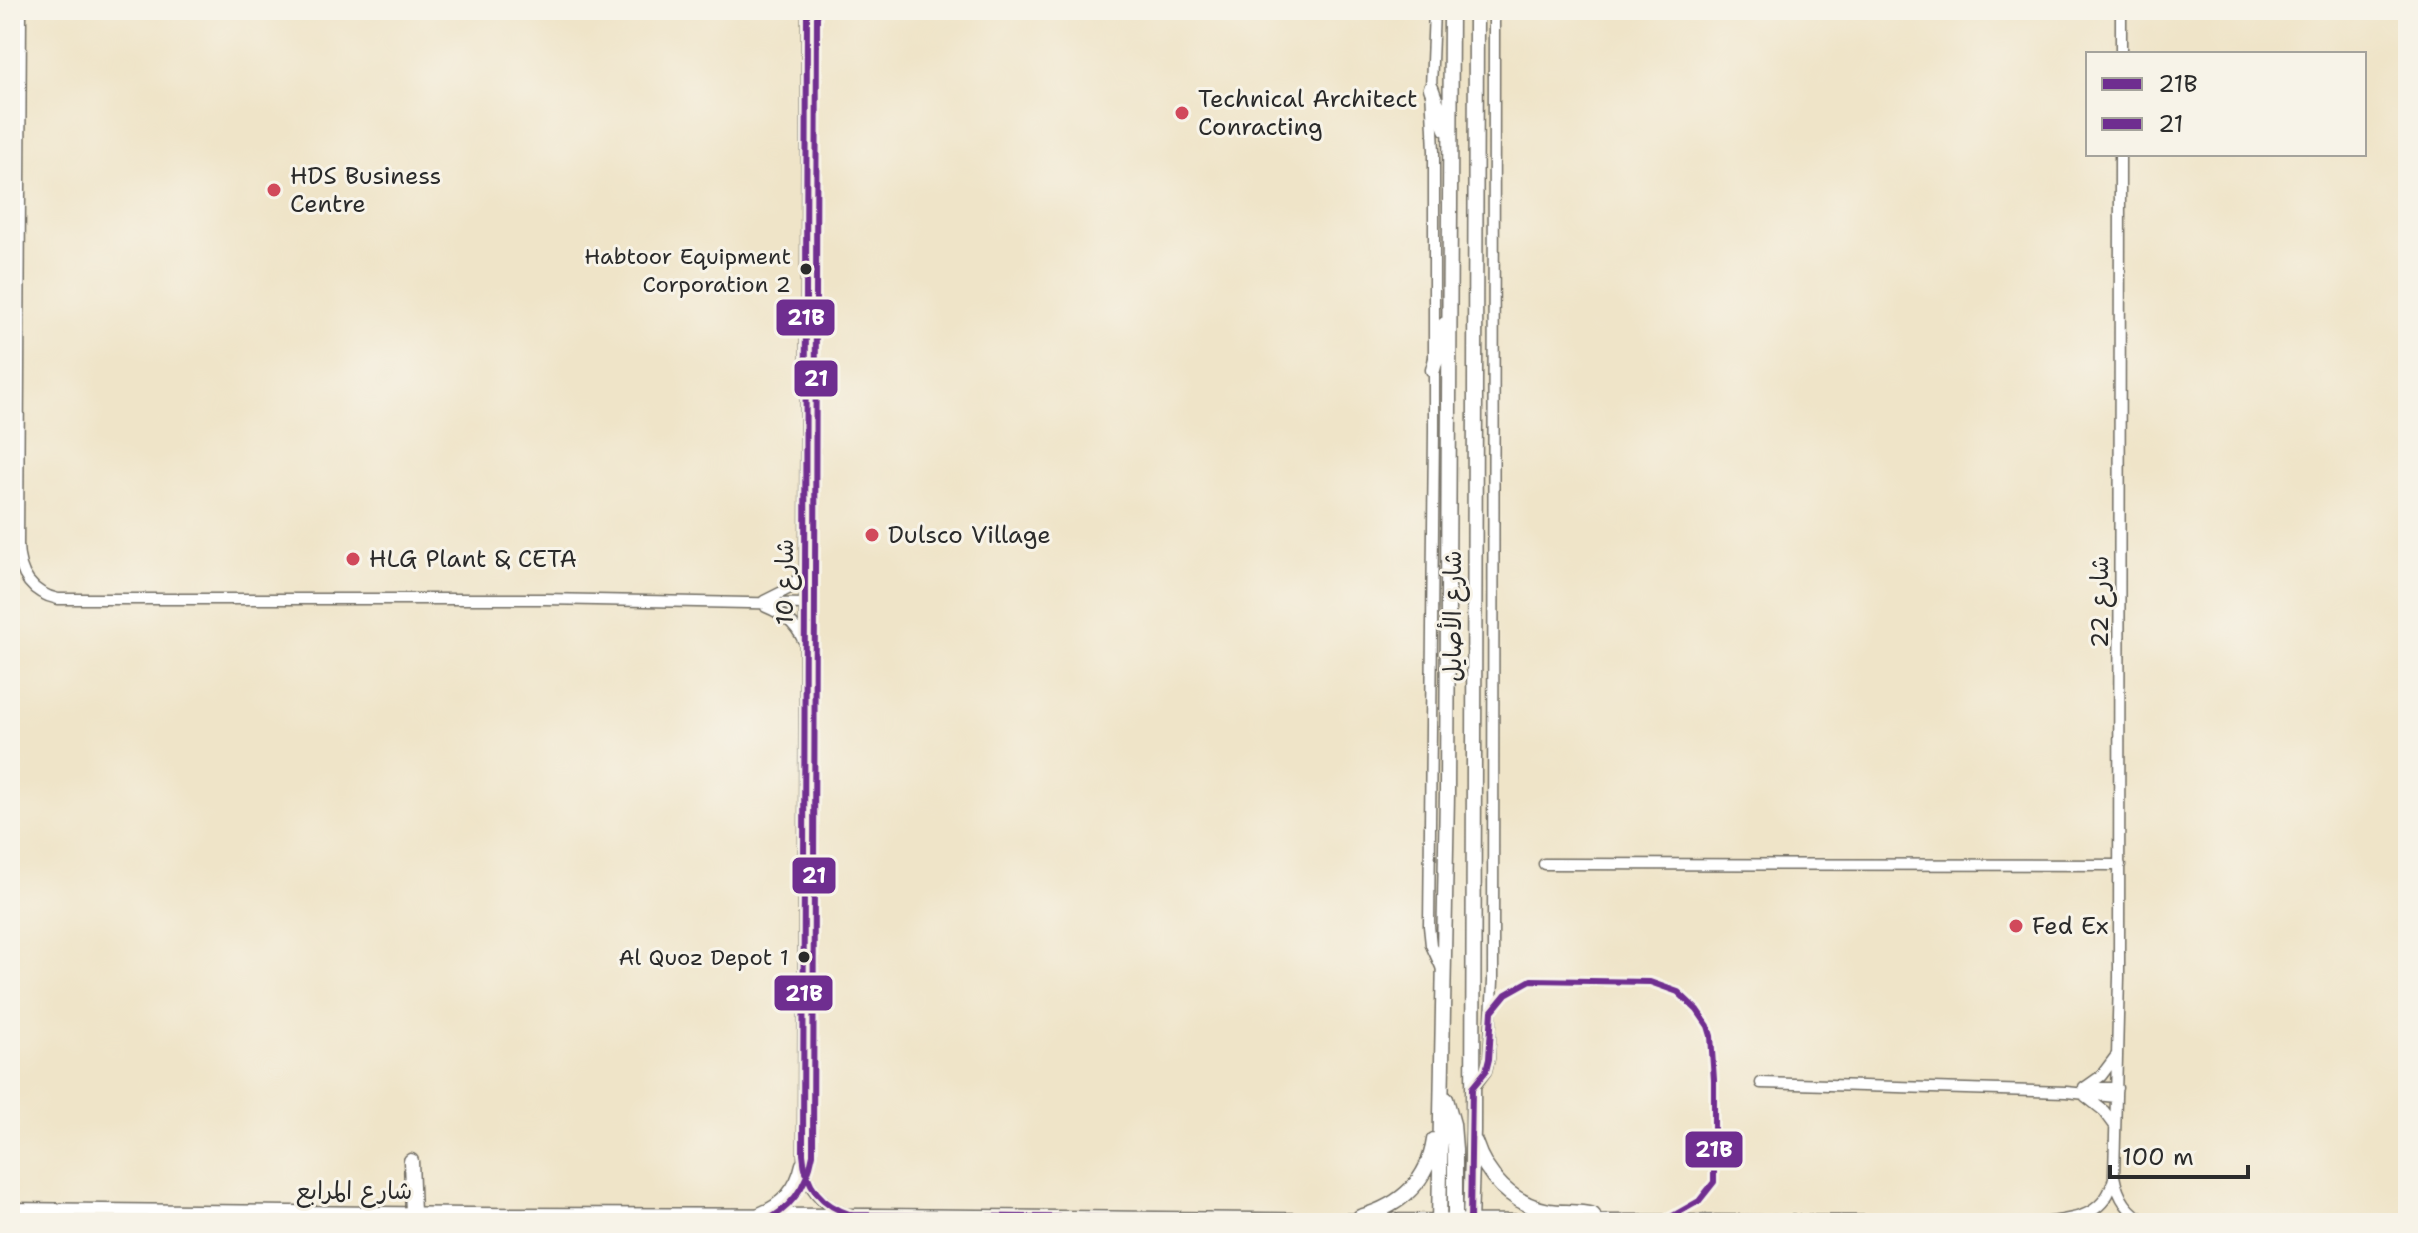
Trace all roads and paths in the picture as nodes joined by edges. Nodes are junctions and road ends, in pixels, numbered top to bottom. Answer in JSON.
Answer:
{"nodes":[{"id":1,"x":21,"y":10,"type":"edge"},
{"id":2,"x":807,"y":10,"type":"edge"},
{"id":3,"x":1434,"y":10,"type":"edge"},
{"id":4,"x":1451,"y":10,"type":"edge"},
{"id":5,"x":1476,"y":10,"type":"edge"},
{"id":6,"x":1494,"y":10,"type":"edge"},
{"id":7,"x":2121,"y":10,"type":"edge"},
{"id":8,"x":2121,"y":52,"type":"edge"},
{"id":9,"x":1431,"y":88,"type":"junction"},
{"id":10,"x":1450,"y":140,"type":"junction"},
{"id":11,"x":2120,"y":156,"type":"edge"},
{"id":12,"x":1449,"y":312,"type":"junction"},
{"id":13,"x":1433,"y":370,"type":"junction"},
{"id":14,"x":805,"y":569,"type":"junction"},
{"id":15,"x":756,"y":603,"type":"junction"},
{"id":16,"x":805,"y":604,"type":"junction"},
{"id":17,"x":804,"y":642,"type":"junction"},
{"id":18,"x":1544,"y":864,"type":"dead end"},
{"id":19,"x":2120,"y":865,"type":"junction"},
{"id":20,"x":1444,"y":972,"type":"junction"},
{"id":21,"x":2118,"y":1051,"type":"junction"},
{"id":22,"x":1761,"y":1083,"type":"dead end"},
{"id":23,"x":1441,"y":1088,"type":"junction"},
{"id":24,"x":1472,"y":1088,"type":"junction"},
{"id":25,"x":2084,"y":1091,"type":"junction"},
{"id":26,"x":2117,"y":1093,"type":"junction"},
{"id":27,"x":2115,"y":1126,"type":"junction"},
{"id":28,"x":1473,"y":1131,"type":"junction"},
{"id":29,"x":803,"y":1154,"type":"junction"},
{"id":30,"x":411,"y":1161,"type":"dead end"},
{"id":31,"x":2114,"y":1176,"type":"junction"},
{"id":32,"x":10,"y":1210,"type":"edge"},
{"id":33,"x":852,"y":1215,"type":"junction"},
{"id":34,"x":752,"y":1216,"type":"junction"},
{"id":35,"x":412,"y":1218,"type":"edge"},
{"id":36,"x":1344,"y":1221,"type":"edge"},
{"id":37,"x":1455,"y":1222,"type":"edge"},
{"id":38,"x":1607,"y":1222,"type":"edge"},
{"id":39,"x":1897,"y":1223,"type":"edge"},
{"id":40,"x":2044,"y":1223,"type":"edge"},
{"id":41,"x":2148,"y":1223,"type":"edge"}],
"edges":[{"from":1,"to":15,"type":"street"},
{"from":2,"to":14,"type":"street","name":"شارع 10"},
{"from":3,"to":9,"type":"street"},
{"from":4,"to":10,"type":"main road","name":"شارع الأصايل"},
{"from":5,"to":24,"type":"main road","name":"شارع الأصايل"},
{"from":6,"to":24,"type":"street"},
{"from":7,"to":8,"type":"street"},
{"from":9,"to":10,"type":"main road"},
{"from":9,"to":13,"type":"street"},
{"from":10,"to":12,"type":"main road","name":"شارع الأصايل"},
{"from":11,"to":19,"type":"street","name":"شارع 22"},
{"from":12,"to":13,"type":"main road"},
{"from":12,"to":20,"type":"main road","name":"شارع الأصايل"},
{"from":13,"to":20,"type":"street"},
{"from":14,"to":15,"type":"street"},
{"from":14,"to":16,"type":"street","name":"شارع 10"},
{"from":15,"to":16,"type":"street"},
{"from":15,"to":17,"type":"street"},
{"from":16,"to":17,"type":"street","name":"شارع 10"},
{"from":17,"to":29,"type":"street","name":"شارع 10"},
{"from":18,"to":19,"type":"street"},
{"from":19,"to":21,"type":"street","name":"شارع 22"},
{"from":20,"to":23,"type":"main road","name":"شارع الأصايل"},
{"from":21,"to":25,"type":"street"},
{"from":21,"to":26,"type":"street","name":"شارع 22"},
{"from":22,"to":25,"type":"street"},
{"from":23,"to":36,"type":"main road"},
{"from":23,"to":37,"type":"main road","name":"شارع الأصايل"},
{"from":24,"to":28,"type":"main road","name":"شارع الأصايل"},
{"from":25,"to":26,"type":"street"},
{"from":25,"to":27,"type":"street"},
{"from":26,"to":27,"type":"street","name":"شارع 22"},
{"from":27,"to":31,"type":"street","name":"شارع 22"},
{"from":28,"to":37,"type":"main road","name":"شارع الأصايل"},
{"from":28,"to":38,"type":"main road"},
{"from":29,"to":33,"type":"street","name":"شارع 10"},
{"from":29,"to":34,"type":"street","name":"شارع 10"},
{"from":30,"to":35,"type":"main road"},
{"from":31,"to":40,"type":"street"},
{"from":31,"to":41,"type":"street","name":"شارع 22"},
{"from":32,"to":35,"type":"main road","name":"شارع المرابع"},
{"from":33,"to":34,"type":"main road","name":"شارع المرابع"},
{"from":33,"to":36,"type":"main road","name":"شارع المرابع"},
{"from":34,"to":35,"type":"main road","name":"شارع المرابع"},
{"from":36,"to":37,"type":"main road","name":"شارع المرابع"},
{"from":37,"to":38,"type":"main road","name":"شارع المرابع"},
{"from":38,"to":39,"type":"main road","name":"شارع المرابع"}]}
